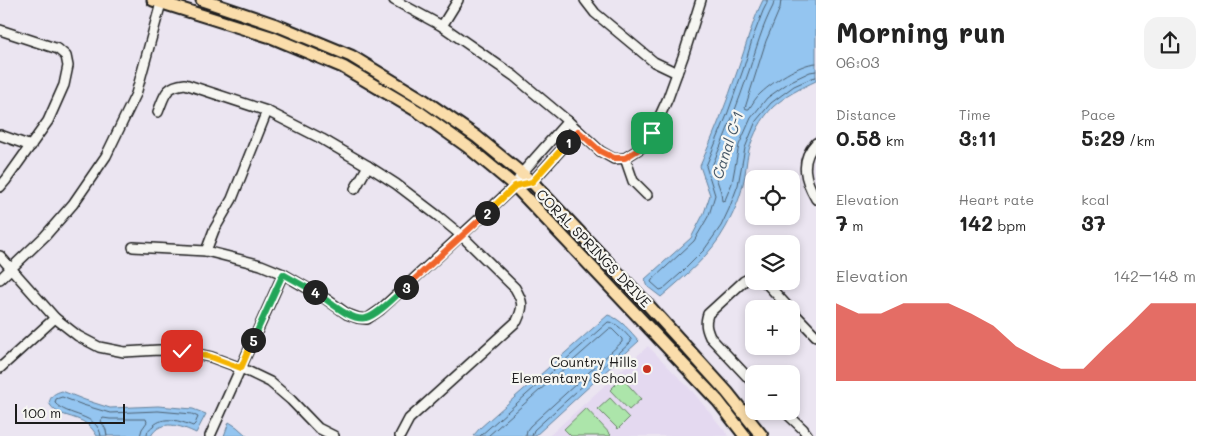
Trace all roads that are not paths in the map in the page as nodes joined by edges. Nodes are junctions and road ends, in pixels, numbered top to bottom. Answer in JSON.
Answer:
{"nodes":[{"id":1,"x":202,"y":0,"type":"edge"},
{"id":2,"x":394,"y":0,"type":"edge"},
{"id":3,"x":458,"y":0,"type":"edge"},
{"id":4,"x":585,"y":0,"type":"edge"},
{"id":5,"x":700,"y":0,"type":"edge"},
{"id":6,"x":160,"y":1,"type":"edge"},
{"id":7,"x":442,"y":26,"type":"junction"},
{"id":8,"x":0,"y":30,"type":"edge"},
{"id":9,"x":677,"y":73,"type":"junction"},
{"id":10,"x":267,"y":111,"type":"junction"},
{"id":11,"x":158,"y":112,"type":"dead end"},
{"id":12,"x":568,"y":121,"type":"junction"},
{"id":13,"x":578,"y":131,"type":"junction"},
{"id":14,"x":0,"y":135,"type":"edge"},
{"id":15,"x":816,"y":144,"type":"edge"},
{"id":16,"x":31,"y":146,"type":"junction"},
{"id":17,"x":625,"y":158,"type":"junction"},
{"id":18,"x":368,"y":166,"type":"junction"},
{"id":19,"x":522,"y":173,"type":"junction"},
{"id":20,"x":532,"y":182,"type":"junction"},
{"id":21,"x":515,"y":186,"type":"junction"},
{"id":22,"x":0,"y":187,"type":"edge"},
{"id":23,"x":355,"y":189,"type":"dead end"},
{"id":24,"x":647,"y":195,"type":"dead end"},
{"id":25,"x":816,"y":199,"type":"edge"},
{"id":26,"x":462,"y":236,"type":"junction"},
{"id":27,"x":133,"y":247,"type":"dead end"},
{"id":28,"x":206,"y":251,"type":"junction"},
{"id":29,"x":0,"y":256,"type":"edge"},
{"id":30,"x":11,"y":269,"type":"junction"},
{"id":31,"x":283,"y":274,"type":"junction"},
{"id":32,"x":0,"y":279,"type":"edge"},
{"id":33,"x":745,"y":281,"type":"edge"},
{"id":34,"x":773,"y":290,"type":"edge"},
{"id":35,"x":782,"y":300,"type":"edge"},
{"id":36,"x":55,"y":318,"type":"junction"},
{"id":37,"x":800,"y":319,"type":"edge"},
{"id":38,"x":816,"y":336,"type":"edge"},
{"id":39,"x":0,"y":368,"type":"edge"},
{"id":40,"x":241,"y":368,"type":"junction"},
{"id":41,"x":745,"y":374,"type":"edge"},
{"id":42,"x":794,"y":420,"type":"edge"},
{"id":43,"x":210,"y":436,"type":"edge"},
{"id":44,"x":334,"y":436,"type":"edge"},
{"id":45,"x":400,"y":436,"type":"edge"},
{"id":46,"x":746,"y":436,"type":"edge"},
{"id":47,"x":762,"y":436,"type":"edge"},
{"id":48,"x":808,"y":436,"type":"edge"}],
"edges":[{"from":1,"to":19,"type":"main road","name":"CORAL SPRINGS DRIVE"},
{"from":2,"to":7,"type":"street"},
{"from":3,"to":7,"type":"street"},
{"from":4,"to":9,"type":"street"},
{"from":5,"to":9,"type":"street"},
{"from":6,"to":21,"type":"main road","name":"CORAL SPRINGS DRIVE"},
{"from":6,"to":30,"type":"street"},
{"from":7,"to":12,"type":"street"},
{"from":8,"to":16,"type":"street"},
{"from":9,"to":17,"type":"street"},
{"from":10,"to":11,"type":"street"},
{"from":10,"to":18,"type":"street"},
{"from":10,"to":28,"type":"street"},
{"from":12,"to":13,"type":"street"},
{"from":12,"to":19,"type":"street"},
{"from":13,"to":17,"type":"street"},
{"from":13,"to":20,"type":"street"},
{"from":14,"to":16,"type":"street"},
{"from":15,"to":25,"type":"street"},
{"from":16,"to":22,"type":"street"},
{"from":17,"to":24,"type":"street"},
{"from":18,"to":23,"type":"street"},
{"from":18,"to":26,"type":"street"},
{"from":19,"to":20,"type":"main road","name":"CORAL SPRINGS DRIVE"},
{"from":19,"to":21,"type":"street"},
{"from":20,"to":21,"type":"street"},
{"from":20,"to":47,"type":"main road","name":"CORAL SPRINGS DRIVE"},
{"from":21,"to":26,"type":"street"},
{"from":21,"to":46,"type":"main road","name":"CORAL SPRINGS DRIVE"},
{"from":26,"to":31,"type":"street"},
{"from":26,"to":45,"type":"street"},
{"from":27,"to":28,"type":"street"},
{"from":28,"to":31,"type":"street"},
{"from":29,"to":30,"type":"street"},
{"from":30,"to":32,"type":"street"},
{"from":30,"to":36,"type":"street"},
{"from":31,"to":40,"type":"street"},
{"from":33,"to":41,"type":"street"},
{"from":34,"to":35,"type":"street"},
{"from":36,"to":39,"type":"street"},
{"from":36,"to":40,"type":"street"},
{"from":37,"to":38,"type":"street"},
{"from":40,"to":43,"type":"street"},
{"from":40,"to":44,"type":"street"},
{"from":42,"to":48,"type":"street"}]}
